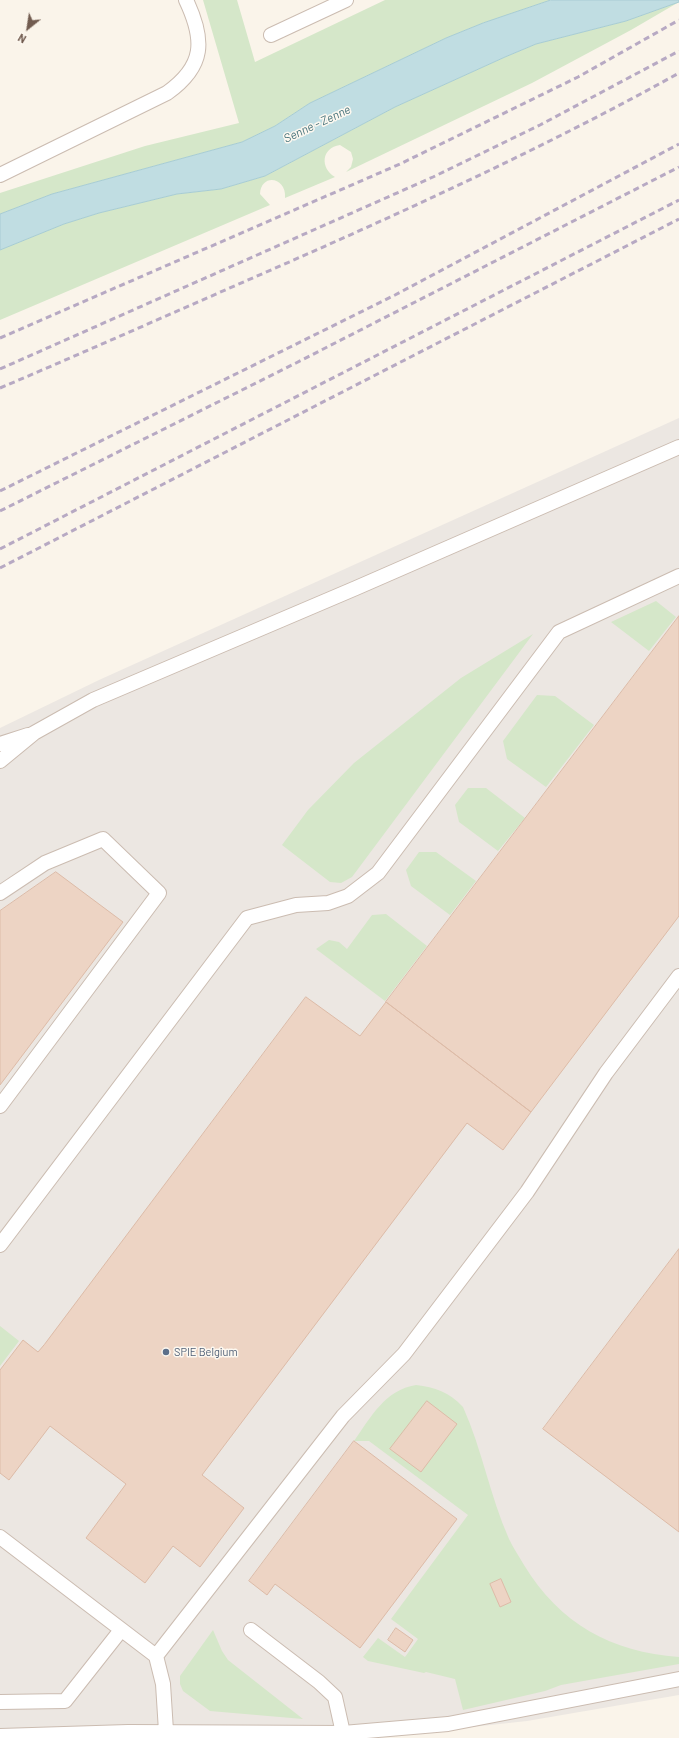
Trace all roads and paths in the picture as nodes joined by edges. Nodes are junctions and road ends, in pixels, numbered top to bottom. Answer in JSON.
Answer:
{"nodes":[{"id":1,"x":186,"y":0,"type":"edge"},
{"id":2,"x":346,"y":0,"type":"edge"},
{"id":3,"x":270,"y":35,"type":"dead end"},
{"id":4,"x":0,"y":175,"type":"edge"},
{"id":5,"x":679,"y":447,"type":"edge"},
{"id":6,"x":679,"y":576,"type":"edge"},
{"id":7,"x":34,"y":733,"type":"junction"},
{"id":8,"x":0,"y":744,"type":"edge"},
{"id":9,"x":0,"y":761,"type":"edge"},
{"id":10,"x":0,"y":893,"type":"edge"},
{"id":11,"x":679,"y":976,"type":"edge"},
{"id":12,"x":0,"y":1106,"type":"edge"},
{"id":13,"x":0,"y":1245,"type":"edge"},
{"id":14,"x":0,"y":1537,"type":"edge"},
{"id":15,"x":121,"y":1630,"type":"junction"},
{"id":16,"x":251,"y":1630,"type":"dead end"},
{"id":17,"x":156,"y":1656,"type":"junction"},
{"id":18,"x":679,"y":1680,"type":"edge"},
{"id":19,"x":0,"y":1702,"type":"edge"},
{"id":20,"x":166,"y":1731,"type":"junction"},
{"id":21,"x":343,"y":1733,"type":"junction"},
{"id":22,"x":128,"y":1735,"type":"edge"},
{"id":23,"x":0,"y":1736,"type":"edge"}],
"edges":[{"from":1,"to":4,"type":"lane"},
{"from":2,"to":3,"type":"lane"},
{"from":5,"to":7,"type":"lane"},
{"from":6,"to":13,"type":"lane"},
{"from":7,"to":8,"type":"lane"},
{"from":7,"to":9,"type":"lane"},
{"from":10,"to":12,"type":"lane"},
{"from":11,"to":17,"type":"lane"},
{"from":14,"to":15,"type":"lane"},
{"from":15,"to":17,"type":"lane"},
{"from":15,"to":19,"type":"lane"},
{"from":16,"to":21,"type":"lane"},
{"from":17,"to":20,"type":"lane"},
{"from":18,"to":21,"type":"lane"},
{"from":20,"to":21,"type":"lane"},
{"from":20,"to":22,"type":"lane"},
{"from":22,"to":23,"type":"lane"}]}
